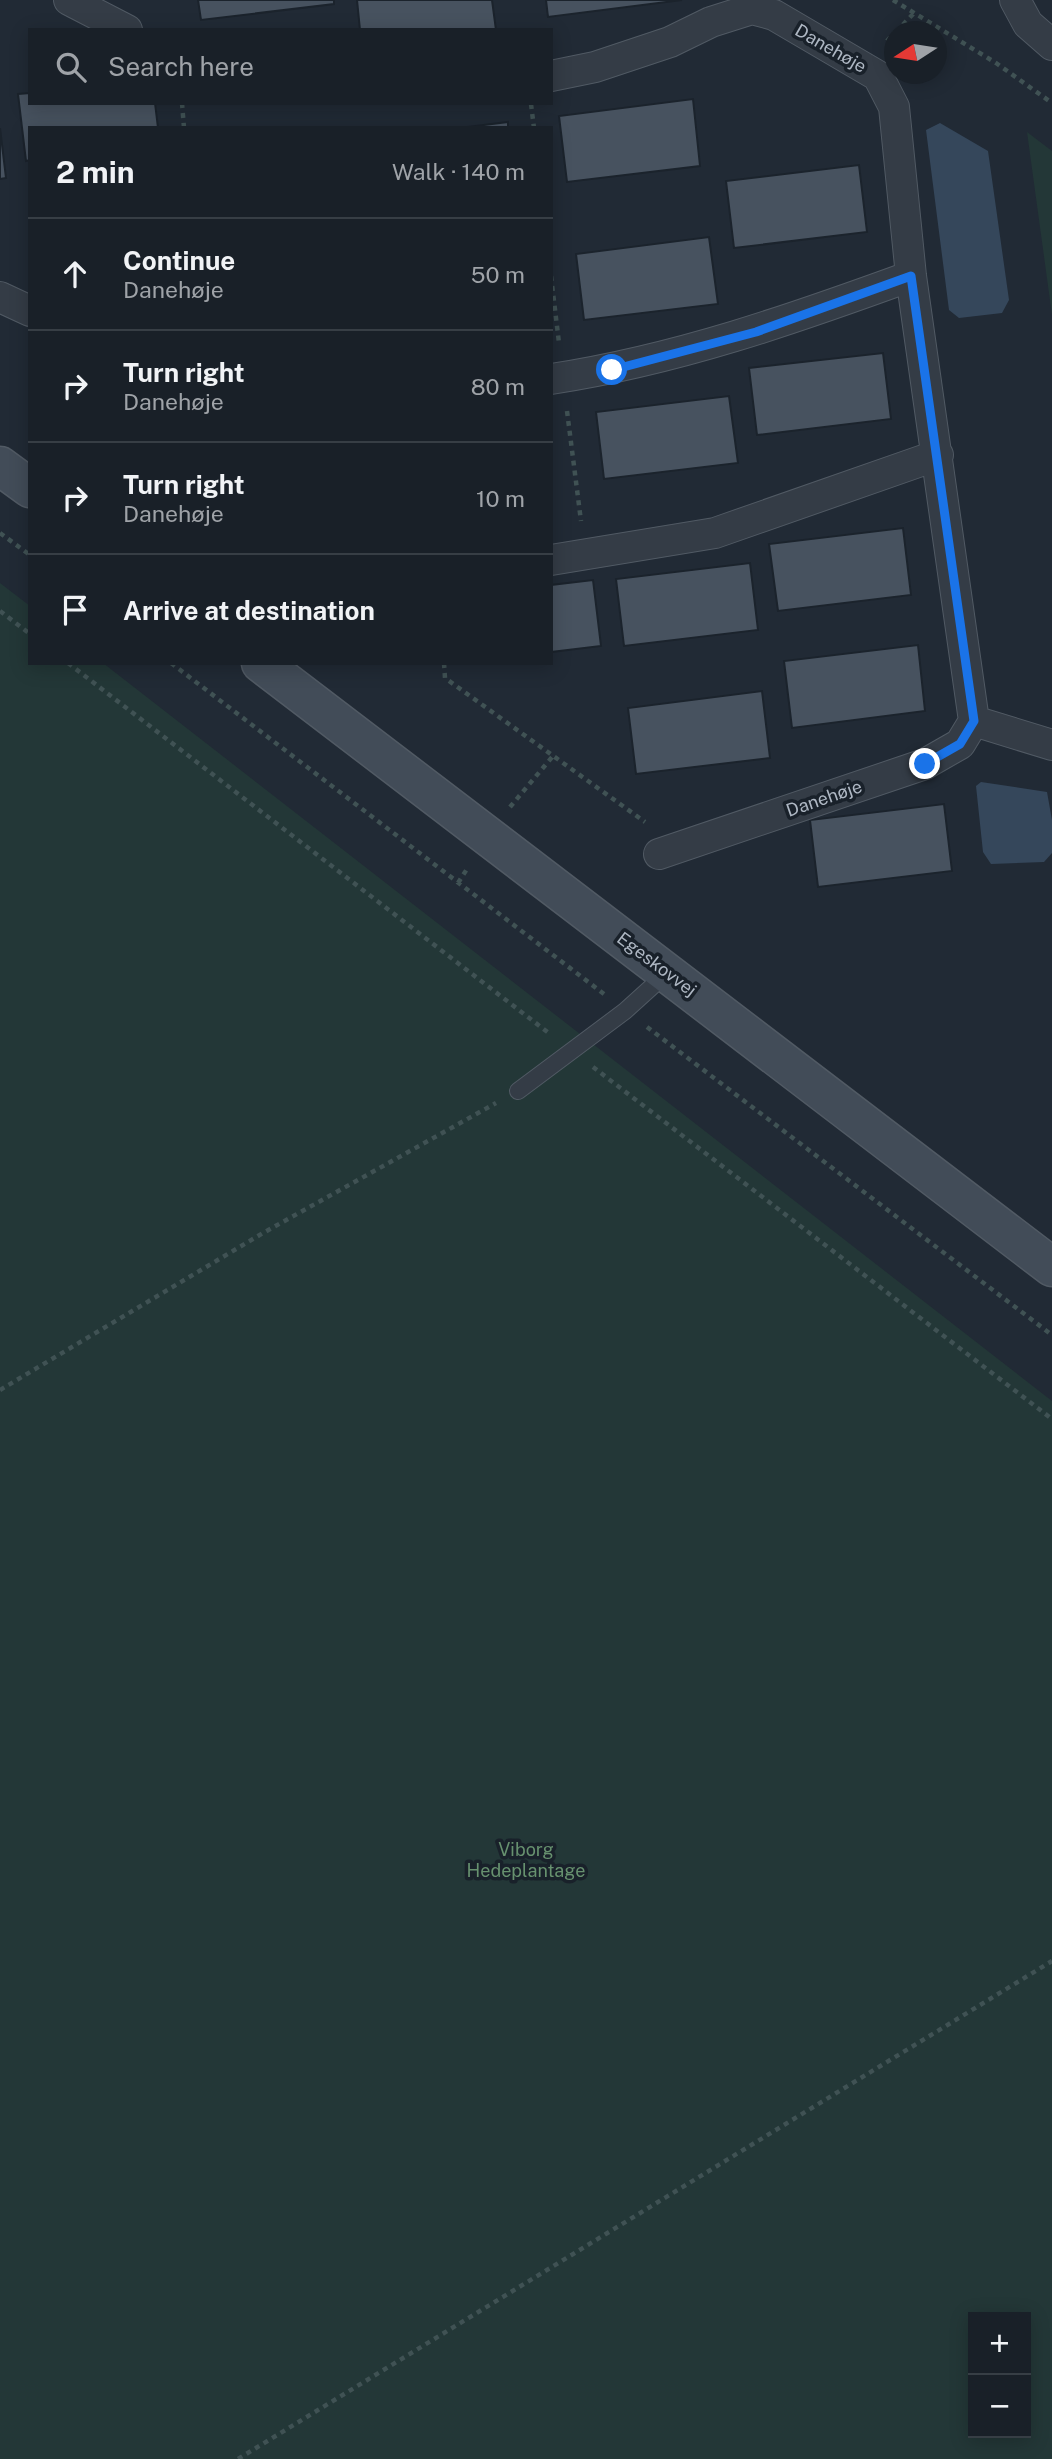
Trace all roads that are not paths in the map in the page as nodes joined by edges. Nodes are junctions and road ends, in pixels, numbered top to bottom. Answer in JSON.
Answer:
{"nodes":[{"id":1,"x":69,"y":0,"type":"edge"},
{"id":2,"x":1015,"y":0,"type":"edge"},
{"id":3,"x":123,"y":28,"type":"edge"},
{"id":4,"x":1052,"y":45,"type":"edge"},
{"id":5,"x":553,"y":76,"type":"edge"},
{"id":6,"x":911,"y":276,"type":"junction"},
{"id":7,"x":0,"y":297,"type":"edge"},
{"id":8,"x":28,"y":310,"type":"edge"},
{"id":9,"x":557,"y":378,"type":"edge"},
{"id":10,"x":938,"y":455,"type":"junction"},
{"id":11,"x":0,"y":466,"type":"edge"},
{"id":12,"x":28,"y":487,"type":"edge"},
{"id":13,"x":553,"y":560,"type":"edge"},
{"id":14,"x":264,"y":665,"type":"edge"},
{"id":15,"x":974,"y":721,"type":"junction"},
{"id":16,"x":1052,"y":745,"type":"edge"},
{"id":17,"x":670,"y":851,"type":"road end"},
{"id":18,"x":669,"y":972,"type":"junction"},
{"id":19,"x":518,"y":1091,"type":"road end"},
{"id":20,"x":1052,"y":1267,"type":"edge"}],
"edges":[{"from":1,"to":3,"type":"street"},
{"from":2,"to":4,"type":"street"},
{"from":5,"to":6,"type":"street","name":"Danehøje"},
{"from":6,"to":9,"type":"street"},
{"from":6,"to":10,"type":"street","name":"Danehøje"},
{"from":7,"to":8,"type":"street"},
{"from":10,"to":13,"type":"street"},
{"from":10,"to":15,"type":"street","name":"Danehøje"},
{"from":11,"to":12,"type":"street"},
{"from":14,"to":18,"type":"street","name":"Egeskovvej"},
{"from":15,"to":16,"type":"street"},
{"from":15,"to":17,"type":"street","name":"Danehøje"},
{"from":18,"to":19,"type":"lane"},
{"from":18,"to":20,"type":"street","name":"Egeskovvej"}]}
